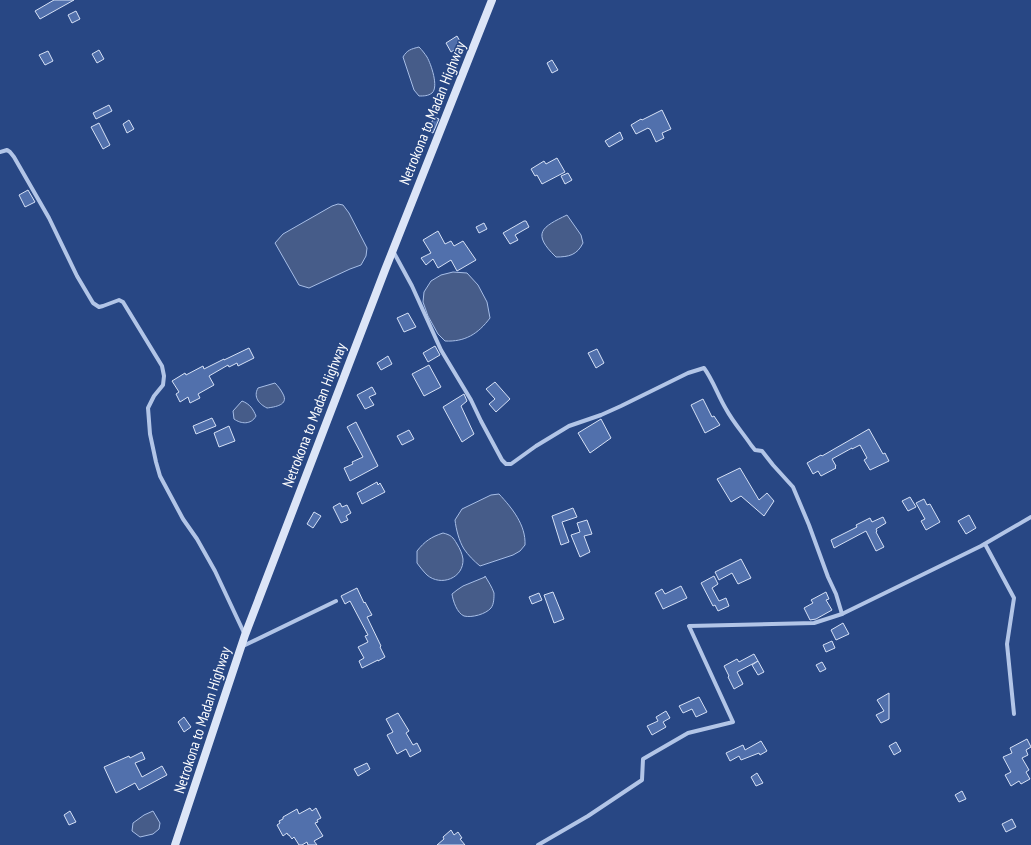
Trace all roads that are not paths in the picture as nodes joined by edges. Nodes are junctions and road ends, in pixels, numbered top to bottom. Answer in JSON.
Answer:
{"nodes":[{"id":1,"x":492,"y":0,"type":"edge"},
{"id":2,"x":0,"y":152,"type":"edge"},
{"id":3,"x":393,"y":251,"type":"junction"},
{"id":4,"x":1031,"y":517,"type":"edge"},
{"id":5,"x":985,"y":544,"type":"junction"},
{"id":6,"x":336,"y":601,"type":"dead end"},
{"id":7,"x":842,"y":614,"type":"junction"},
{"id":8,"x":245,"y":635,"type":"junction"},
{"id":9,"x":241,"y":647,"type":"junction"},
{"id":10,"x":1014,"y":714,"type":"dead end"},
{"id":11,"x":175,"y":845,"type":"edge"},
{"id":12,"x":538,"y":845,"type":"edge"}],
"edges":[{"from":1,"to":3,"type":"main road","name":"Netrokona to Madan Highway"},
{"from":2,"to":8,"type":"street"},
{"from":3,"to":7,"type":"street"},
{"from":3,"to":8,"type":"main road","name":"Netrokona to Madan Highway"},
{"from":4,"to":5,"type":"street"},
{"from":5,"to":7,"type":"street"},
{"from":5,"to":10,"type":"street"},
{"from":6,"to":9,"type":"street"},
{"from":7,"to":12,"type":"street"},
{"from":8,"to":9,"type":"main road","name":"Netrokona to Madan Highway"},
{"from":9,"to":11,"type":"main road","name":"Netrokona to Madan Highway"}]}
